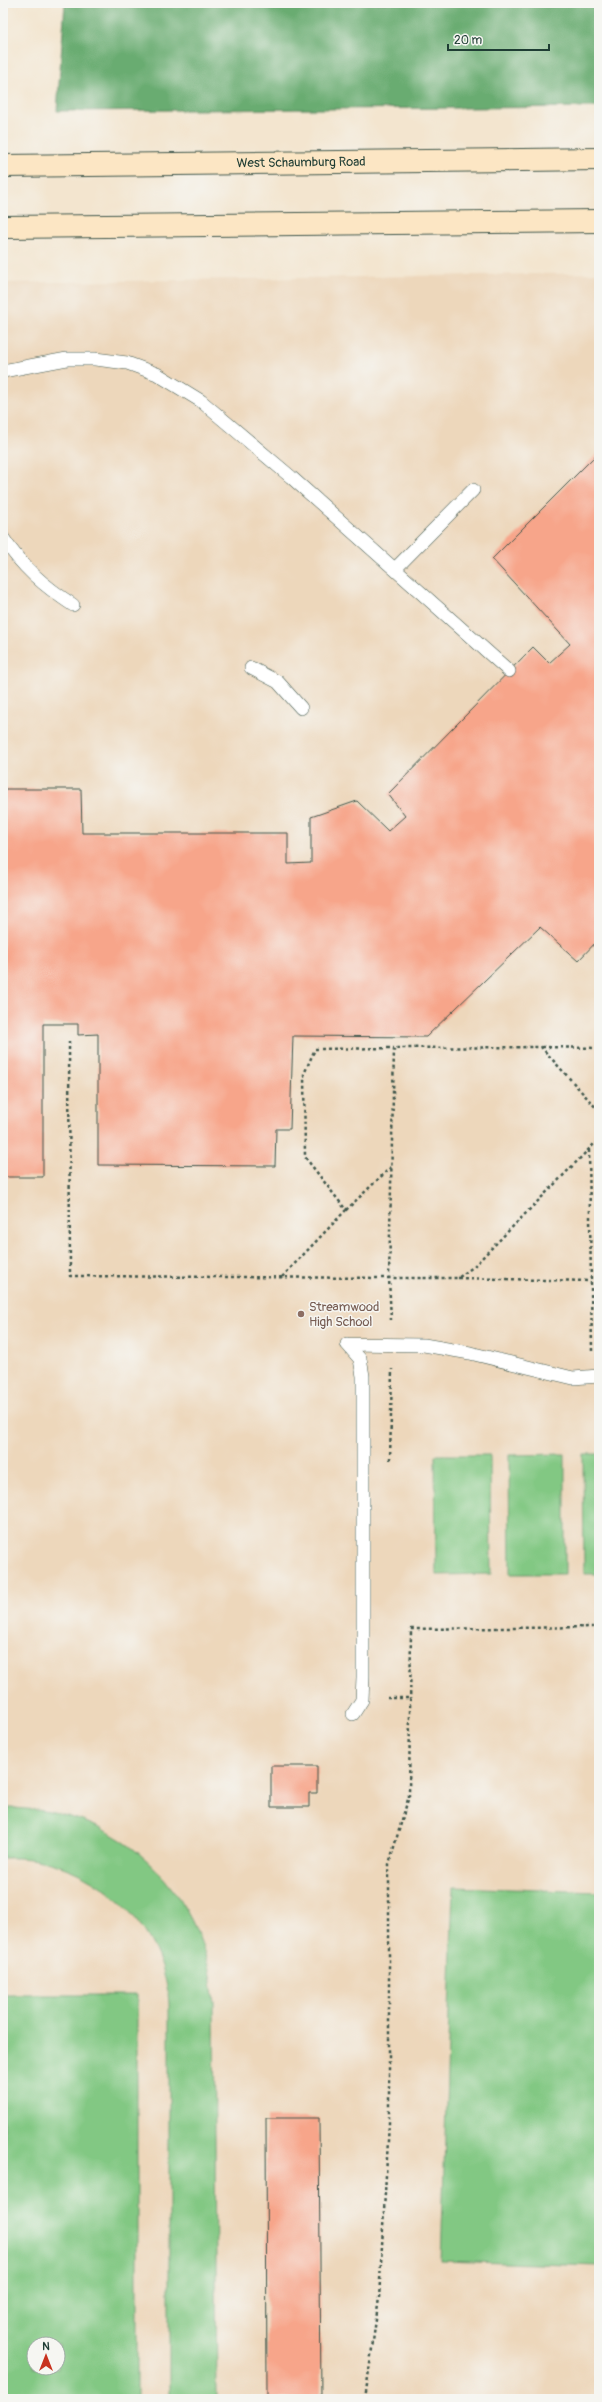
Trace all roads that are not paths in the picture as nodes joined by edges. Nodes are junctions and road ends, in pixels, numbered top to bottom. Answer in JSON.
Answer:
{"nodes":[{"id":1,"x":599,"y":159,"type":"edge"},
{"id":2,"x":3,"y":166,"type":"edge"},
{"id":3,"x":599,"y":222,"type":"edge"},
{"id":4,"x":3,"y":227,"type":"edge"},
{"id":5,"x":3,"y":371,"type":"edge"},
{"id":6,"x":473,"y":490,"type":"dead end"},
{"id":7,"x":3,"y":538,"type":"edge"},
{"id":8,"x":395,"y":569,"type":"junction"},
{"id":9,"x":73,"y":605,"type":"dead end"},
{"id":10,"x":251,"y":668,"type":"dead end"},
{"id":11,"x":509,"y":671,"type":"dead end"},
{"id":12,"x":301,"y":708,"type":"dead end"},
{"id":13,"x":599,"y":1376,"type":"edge"},
{"id":14,"x":353,"y":1714,"type":"dead end"}],
"edges":[{"from":1,"to":2,"type":"main road","name":"West Schaumburg Road"},
{"from":3,"to":4,"type":"main road"},
{"from":5,"to":8,"type":"lane"},
{"from":6,"to":8,"type":"lane"},
{"from":7,"to":9,"type":"lane"},
{"from":8,"to":11,"type":"lane"},
{"from":10,"to":12,"type":"lane"},
{"from":13,"to":14,"type":"lane"}]}
